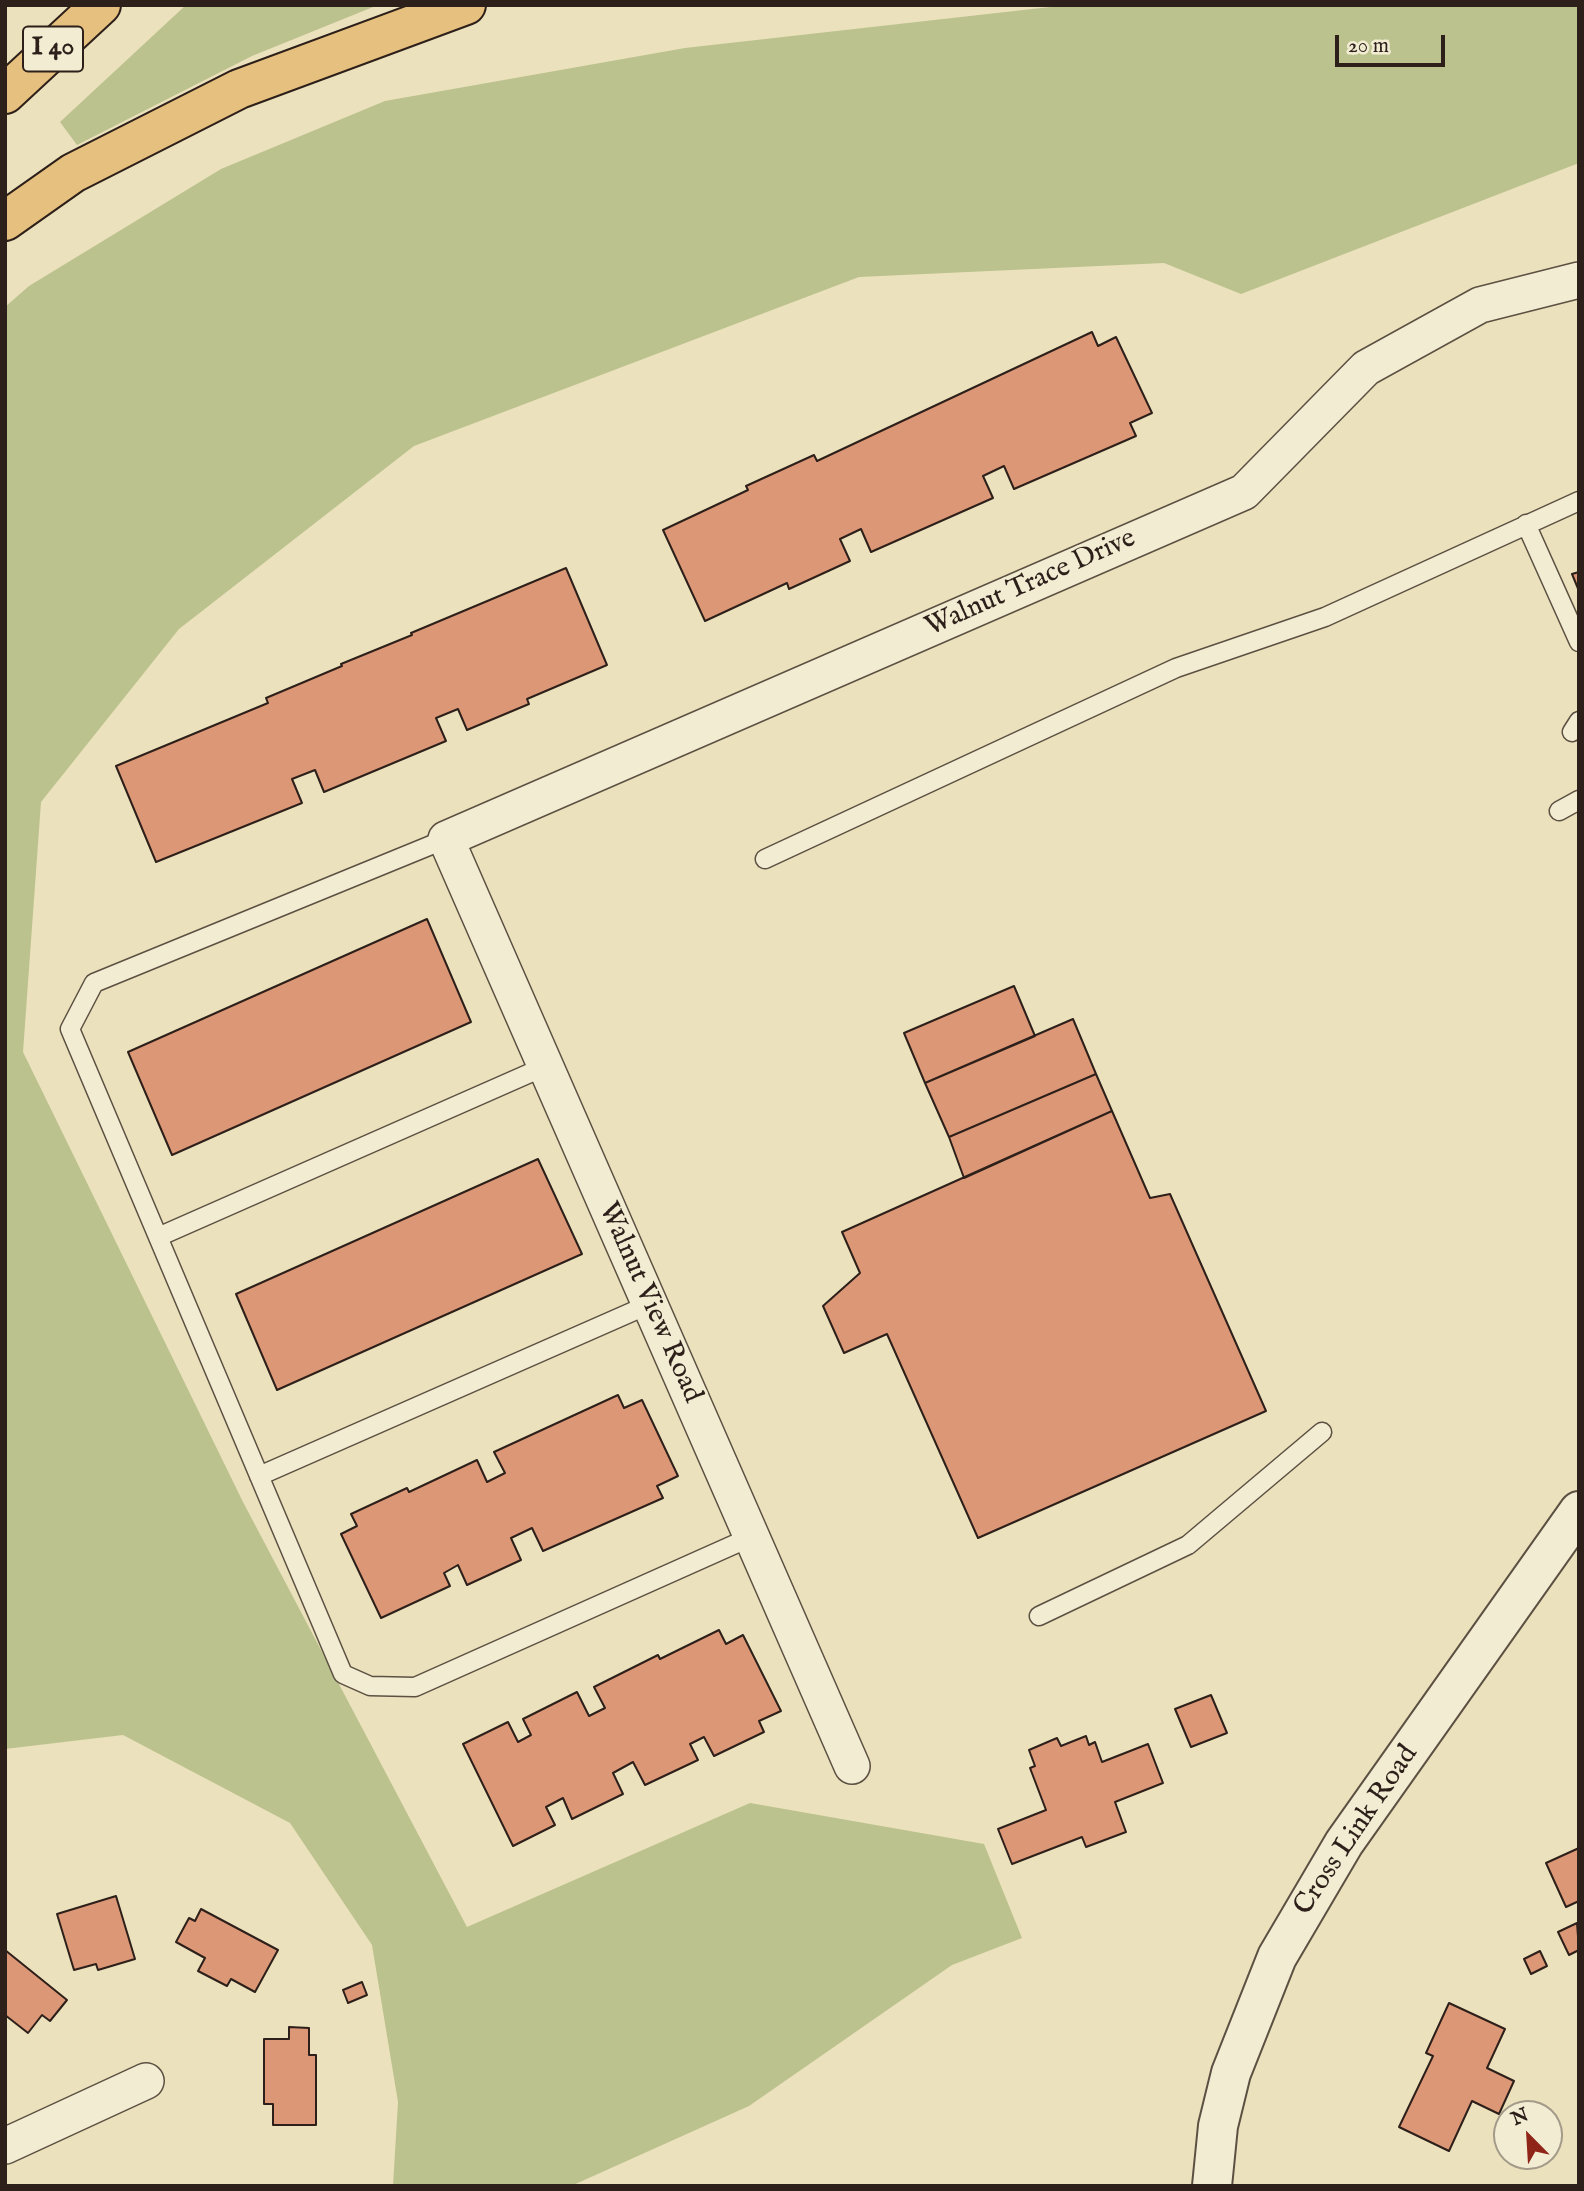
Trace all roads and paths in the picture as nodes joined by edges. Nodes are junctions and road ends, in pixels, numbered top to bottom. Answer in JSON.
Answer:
{"nodes":[{"id":1,"x":100,"y":5,"type":"edge"},
{"id":2,"x":466,"y":5,"type":"edge"},
{"id":3,"x":5,"y":94,"type":"edge"},
{"id":4,"x":5,"y":221,"type":"edge"},
{"id":5,"x":1579,"y":280,"type":"edge"},
{"id":6,"x":1579,"y":501,"type":"edge"},
{"id":7,"x":1526,"y":524,"type":"junction"},
{"id":8,"x":1579,"y":642,"type":"edge"},
{"id":9,"x":1579,"y":800,"type":"edge"},
{"id":10,"x":1559,"y":811,"type":"dead end"},
{"id":11,"x":446,"y":839,"type":"junction"},
{"id":12,"x":765,"y":859,"type":"dead end"},
{"id":13,"x":546,"y":1066,"type":"junction"},
{"id":14,"x":158,"y":1237,"type":"junction"},
{"id":15,"x":650,"y":1304,"type":"junction"},
{"id":16,"x":1322,"y":1432,"type":"dead end"},
{"id":17,"x":259,"y":1476,"type":"junction"},
{"id":18,"x":1579,"y":1511,"type":"edge"},
{"id":19,"x":751,"y":1537,"type":"junction"},
{"id":20,"x":1039,"y":1616,"type":"dead end"},
{"id":21,"x":852,"y":1766,"type":"dead end"},
{"id":22,"x":146,"y":2081,"type":"dead end"},
{"id":23,"x":5,"y":2147,"type":"edge"},
{"id":24,"x":1212,"y":2186,"type":"edge"}],
"edges":[{"from":1,"to":3,"type":"highway","number":"I 40"},
{"from":2,"to":4,"type":"highway"},
{"from":5,"to":11,"type":"street","name":"Walnut Trace Drive"},
{"from":6,"to":7,"type":"lane"},
{"from":7,"to":8,"type":"lane"},
{"from":7,"to":12,"type":"lane"},
{"from":9,"to":10,"type":"lane"},
{"from":11,"to":13,"type":"street","name":"Walnut View Road"},
{"from":11,"to":14,"type":"lane"},
{"from":13,"to":14,"type":"lane"},
{"from":13,"to":15,"type":"street","name":"Walnut View Road"},
{"from":14,"to":17,"type":"lane"},
{"from":15,"to":17,"type":"lane"},
{"from":15,"to":19,"type":"street","name":"Walnut View Road"},
{"from":16,"to":20,"type":"lane"},
{"from":17,"to":19,"type":"lane"},
{"from":18,"to":24,"type":"street","name":"Cross Link Road"},
{"from":19,"to":21,"type":"street","name":"Walnut View Road"},
{"from":22,"to":23,"type":"street"}]}
